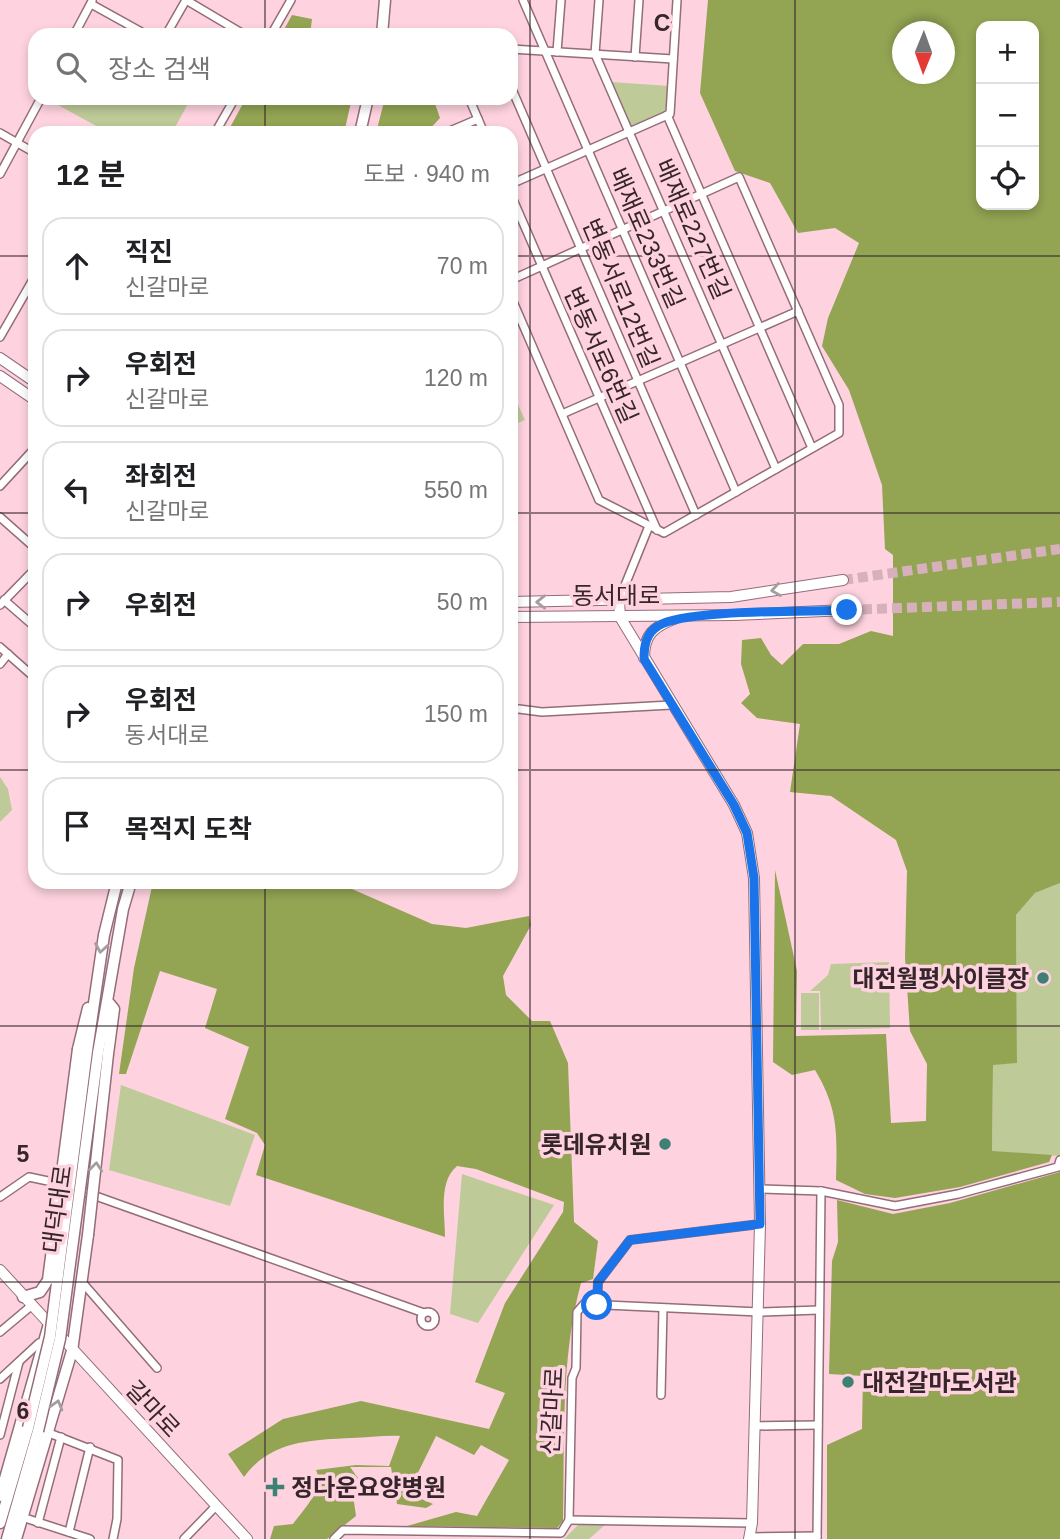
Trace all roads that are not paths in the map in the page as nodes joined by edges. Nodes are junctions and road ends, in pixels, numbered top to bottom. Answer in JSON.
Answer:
{"nodes":[{"id":1,"x":186,"y":0,"type":"edge"},
{"id":2,"x":291,"y":0,"type":"edge"},
{"id":3,"x":385,"y":0,"type":"edge"},
{"id":4,"x":523,"y":0,"type":"edge"},
{"id":5,"x":561,"y":0,"type":"edge"},
{"id":6,"x":599,"y":0,"type":"edge"},
{"id":7,"x":639,"y":0,"type":"edge"},
{"id":8,"x":677,"y":0,"type":"edge"},
{"id":9,"x":92,"y":2,"type":"edge"},
{"id":10,"x":78,"y":28,"type":"edge"},
{"id":11,"x":135,"y":28,"type":"edge"},
{"id":12,"x":170,"y":28,"type":"edge"},
{"id":13,"x":233,"y":28,"type":"edge"},
{"id":14,"x":275,"y":28,"type":"edge"},
{"id":15,"x":383,"y":28,"type":"edge"},
{"id":16,"x":518,"y":49,"type":"edge"},
{"id":17,"x":544,"y":51,"type":"junction"},
{"id":18,"x":557,"y":52,"type":"junction"},
{"id":19,"x":595,"y":54,"type":"junction"},
{"id":20,"x":635,"y":57,"type":"junction"},
{"id":21,"x":673,"y":59,"type":"junction"},
{"id":22,"x":518,"y":103,"type":"edge"},
{"id":23,"x":37,"y":105,"type":"edge"},
{"id":24,"x":231,"y":105,"type":"edge"},
{"id":25,"x":366,"y":105,"type":"edge"},
{"id":26,"x":472,"y":105,"type":"edge"},
{"id":27,"x":667,"y":116,"type":"junction"},
{"id":28,"x":478,"y":119,"type":"junction"},
{"id":29,"x":219,"y":126,"type":"edge"},
{"id":30,"x":362,"y":126,"type":"edge"},
{"id":31,"x":462,"y":126,"type":"edge"},
{"id":32,"x":481,"y":126,"type":"edge"},
{"id":33,"x":629,"y":132,"type":"junction"},
{"id":34,"x":0,"y":133,"type":"edge"},
{"id":35,"x":17,"y":143,"type":"junction"},
{"id":36,"x":28,"y":149,"type":"edge"},
{"id":37,"x":588,"y":150,"type":"junction"},
{"id":38,"x":546,"y":169,"type":"junction"},
{"id":39,"x":0,"y":174,"type":"edge"},
{"id":40,"x":518,"y":181,"type":"edge"},
{"id":41,"x":701,"y":194,"type":"junction"},
{"id":42,"x":518,"y":211,"type":"edge"},
{"id":43,"x":664,"y":211,"type":"junction"},
{"id":44,"x":622,"y":230,"type":"junction"},
{"id":45,"x":581,"y":249,"type":"junction"},
{"id":46,"x":542,"y":266,"type":"junction"},
{"id":47,"x":518,"y":277,"type":"edge"},
{"id":48,"x":28,"y":288,"type":"edge"},
{"id":49,"x":798,"y":312,"type":"junction"},
{"id":50,"x":518,"y":313,"type":"edge"},
{"id":51,"x":760,"y":328,"type":"junction"},
{"id":52,"x":0,"y":337,"type":"edge"},
{"id":53,"x":722,"y":345,"type":"junction"},
{"id":54,"x":0,"y":358,"type":"edge"},
{"id":55,"x":680,"y":363,"type":"junction"},
{"id":56,"x":0,"y":376,"type":"edge"},
{"id":57,"x":28,"y":377,"type":"edge"},
{"id":58,"x":638,"y":381,"type":"junction"},
{"id":59,"x":28,"y":395,"type":"edge"},
{"id":60,"x":599,"y":398,"type":"junction"},
{"id":61,"x":562,"y":414,"type":"junction"},
{"id":62,"x":812,"y":448,"type":"junction"},
{"id":63,"x":28,"y":456,"type":"edge"},
{"id":64,"x":776,"y":469,"type":"junction"},
{"id":65,"x":0,"y":486,"type":"edge"},
{"id":66,"x":736,"y":492,"type":"junction"},
{"id":67,"x":696,"y":514,"type":"junction"},
{"id":68,"x":0,"y":517,"type":"edge"},
{"id":69,"x":653,"y":528,"type":"junction"},
{"id":70,"x":28,"y":542,"type":"edge"},
{"id":71,"x":28,"y":576,"type":"edge"},
{"id":72,"x":844,"y":580,"type":"tunnel mouth"},
{"id":73,"x":619,"y":600,"type":"junction"},
{"id":74,"x":518,"y":602,"type":"edge"},
{"id":75,"x":2,"y":603,"type":"edge"},
{"id":76,"x":847,"y":610,"type":"tunnel mouth"},
{"id":77,"x":681,"y":616,"type":"junction"},
{"id":78,"x":518,"y":617,"type":"edge"},
{"id":79,"x":620,"y":617,"type":"junction"},
{"id":80,"x":28,"y":622,"type":"edge"},
{"id":81,"x":0,"y":647,"type":"edge"},
{"id":82,"x":9,"y":654,"type":"junction"},
{"id":83,"x":644,"y":659,"type":"junction"},
{"id":84,"x":0,"y":664,"type":"edge"},
{"id":85,"x":28,"y":670,"type":"edge"},
{"id":86,"x":671,"y":705,"type":"junction"},
{"id":87,"x":518,"y":709,"type":"edge"},
{"id":88,"x":115,"y":889,"type":"edge"},
{"id":89,"x":129,"y":889,"type":"edge"},
{"id":90,"x":93,"y":1051,"type":"junction"},
{"id":91,"x":1060,"y":1160,"type":"edge"},
{"id":92,"x":760,"y":1189,"type":"junction"},
{"id":93,"x":821,"y":1191,"type":"junction"},
{"id":94,"x":0,"y":1197,"type":"edge"},
{"id":95,"x":760,"y":1224,"type":"junction"},
{"id":96,"x":0,"y":1270,"type":"edge"},
{"id":97,"x":82,"y":1282,"type":"junction"},
{"id":98,"x":27,"y":1301,"type":"junction"},
{"id":99,"x":597,"y":1305,"type":"junction"},
{"id":100,"x":663,"y":1308,"type":"junction"},
{"id":101,"x":819,"y":1310,"type":"junction"},
{"id":102,"x":759,"y":1312,"type":"junction"},
{"id":103,"x":424,"y":1314,"type":"dead end"},
{"id":104,"x":49,"y":1324,"type":"junction"},
{"id":105,"x":0,"y":1332,"type":"edge"},
{"id":106,"x":39,"y":1343,"type":"dead end"},
{"id":107,"x":72,"y":1351,"type":"junction"},
{"id":108,"x":19,"y":1362,"type":"junction"},
{"id":109,"x":157,"y":1368,"type":"dead end"},
{"id":110,"x":0,"y":1379,"type":"edge"},
{"id":111,"x":661,"y":1395,"type":"dead end"},
{"id":112,"x":818,"y":1424,"type":"junction"},
{"id":113,"x":754,"y":1426,"type":"junction"},
{"id":114,"x":38,"y":1431,"type":"junction"},
{"id":115,"x":0,"y":1435,"type":"edge"},
{"id":116,"x":61,"y":1437,"type":"junction"},
{"id":117,"x":90,"y":1447,"type":"junction"},
{"id":118,"x":0,"y":1496,"type":"edge"},
{"id":119,"x":216,"y":1506,"type":"junction"},
{"id":120,"x":22,"y":1517,"type":"junction"},
{"id":121,"x":569,"y":1520,"type":"junction"},
{"id":122,"x":38,"y":1522,"type":"junction"},
{"id":123,"x":752,"y":1522,"type":"junction"},
{"id":124,"x":0,"y":1523,"type":"edge"},
{"id":125,"x":69,"y":1532,"type":"junction"},
{"id":126,"x":750,"y":1538,"type":"edge"},
{"id":127,"x":817,"y":1538,"type":"edge"},
{"id":128,"x":6,"y":1539,"type":"edge"},
{"id":129,"x":16,"y":1539,"type":"edge"},
{"id":130,"x":90,"y":1539,"type":"edge"},
{"id":131,"x":113,"y":1539,"type":"edge"},
{"id":132,"x":184,"y":1539,"type":"edge"},
{"id":133,"x":247,"y":1539,"type":"edge"},
{"id":134,"x":334,"y":1539,"type":"edge"}],
"edges":[{"from":1,"to":12,"type":"street"},
{"from":1,"to":13,"type":"street"},
{"from":2,"to":14,"type":"street"},
{"from":3,"to":15,"type":"main road"},
{"from":4,"to":17,"type":"street","name":"배재로233번길"},
{"from":5,"to":18,"type":"street"},
{"from":6,"to":19,"type":"street","name":"배재로227번길"},
{"from":7,"to":20,"type":"street"},
{"from":8,"to":21,"type":"street"},
{"from":9,"to":10,"type":"street"},
{"from":9,"to":11,"type":"street"},
{"from":16,"to":17,"type":"street"},
{"from":17,"to":18,"type":"street"},
{"from":17,"to":37,"type":"street","name":"배재로233번길"},
{"from":18,"to":19,"type":"street"},
{"from":19,"to":20,"type":"street"},
{"from":19,"to":33,"type":"street","name":"배재로227번길"},
{"from":20,"to":21,"type":"street"},
{"from":21,"to":27,"type":"street"},
{"from":22,"to":38,"type":"street","name":"변동서로12번길"},
{"from":23,"to":35,"type":"street"},
{"from":24,"to":29,"type":"street"},
{"from":25,"to":30,"type":"main road"},
{"from":26,"to":28,"type":"street"},
{"from":27,"to":33,"type":"street"},
{"from":27,"to":41,"type":"street"},
{"from":28,"to":31,"type":"street"},
{"from":28,"to":32,"type":"street"},
{"from":33,"to":37,"type":"street"},
{"from":33,"to":43,"type":"street","name":"배재로227번길"},
{"from":34,"to":35,"type":"street"},
{"from":35,"to":36,"type":"street"},
{"from":35,"to":39,"type":"street"},
{"from":37,"to":38,"type":"street"},
{"from":37,"to":44,"type":"street","name":"배재로233번길"},
{"from":38,"to":40,"type":"street"},
{"from":38,"to":45,"type":"street","name":"변동서로12번길"},
{"from":41,"to":43,"type":"street"},
{"from":41,"to":49,"type":"street"},
{"from":41,"to":51,"type":"street"},
{"from":42,"to":46,"type":"street","name":"변동서로6번길"},
{"from":43,"to":44,"type":"street"},
{"from":43,"to":53,"type":"street","name":"배재로227번길"},
{"from":44,"to":45,"type":"street"},
{"from":44,"to":55,"type":"street","name":"배재로233번길"},
{"from":45,"to":46,"type":"street"},
{"from":45,"to":58,"type":"street","name":"변동서로12번길"},
{"from":46,"to":47,"type":"street"},
{"from":46,"to":60,"type":"street","name":"변동서로6번길"},
{"from":48,"to":52,"type":"street"},
{"from":49,"to":51,"type":"street"},
{"from":49,"to":62,"type":"street"},
{"from":50,"to":61,"type":"street"},
{"from":51,"to":53,"type":"street"},
{"from":51,"to":62,"type":"street"},
{"from":53,"to":55,"type":"street"},
{"from":53,"to":64,"type":"street","name":"배재로227번길"},
{"from":54,"to":57,"type":"street"},
{"from":55,"to":58,"type":"street"},
{"from":55,"to":66,"type":"street","name":"배재로233번길"},
{"from":56,"to":59,"type":"street"},
{"from":58,"to":60,"type":"street"},
{"from":58,"to":67,"type":"street","name":"변동서로12번길"},
{"from":60,"to":61,"type":"street"},
{"from":60,"to":69,"type":"street","name":"변동서로6번길"},
{"from":61,"to":69,"type":"street"},
{"from":62,"to":64,"type":"street"},
{"from":63,"to":65,"type":"street"},
{"from":64,"to":66,"type":"street"},
{"from":66,"to":67,"type":"street"},
{"from":67,"to":69,"type":"street"},
{"from":68,"to":70,"type":"street"},
{"from":69,"to":73,"type":"street","name":"동서대로"},
{"from":71,"to":75,"type":"street"},
{"from":72,"to":73,"type":"street","name":"동서대로","one_way":true},
{"from":73,"to":74,"type":"street","name":"동서대로","one_way":true},
{"from":73,"to":79,"type":"street"},
{"from":75,"to":80,"type":"street"},
{"from":76,"to":77,"type":"street","name":"동서대로"},
{"from":77,"to":79,"type":"street","name":"동서대로"},
{"from":77,"to":83,"type":"street"},
{"from":78,"to":79,"type":"street","name":"동서대로"},
{"from":79,"to":83,"type":"street"},
{"from":81,"to":82,"type":"street"},
{"from":82,"to":84,"type":"street"},
{"from":82,"to":85,"type":"street"},
{"from":83,"to":86,"type":"street"},
{"from":86,"to":87,"type":"street"},
{"from":86,"to":92,"type":"street"},
{"from":88,"to":90,"type":"main road","name":"대덕대로","one_way":true},
{"from":89,"to":90,"type":"main road","name":"대덕대로"},
{"from":97,"to":90,"type":"main road","one_way":true,"bridge":true},
{"from":90,"to":98,"type":"main road","bridge":true},
{"from":90,"to":114,"type":"main road","name":"대덕대로","bridge":true},
{"from":91,"to":93,"type":"street"},
{"from":92,"to":93,"type":"street"},
{"from":92,"to":95,"type":"street"},
{"from":93,"to":101,"type":"street"},
{"from":94,"to":103,"type":"street"},
{"from":95,"to":99,"type":"street"},
{"from":95,"to":102,"type":"street"},
{"from":96,"to":98,"type":"street","name":"갈마로"},
{"from":97,"to":107,"type":"main road"},
{"from":97,"to":109,"type":"street","name":"대덕대로"},
{"from":98,"to":104,"type":"street","name":"갈마로"},
{"from":98,"to":105,"type":"street"},
{"from":99,"to":100,"type":"street"},
{"from":99,"to":121,"type":"street","name":"신갈마로"},
{"from":100,"to":102,"type":"street"},
{"from":100,"to":111,"type":"street"},
{"from":101,"to":102,"type":"street"},
{"from":101,"to":112,"type":"street"},
{"from":102,"to":113,"type":"street"},
{"from":104,"to":107,"type":"street","name":"갈마로"},
{"from":104,"to":118,"type":"main road"},
{"from":106,"to":108,"type":"street"},
{"from":114,"to":107,"type":"main road","one_way":true},
{"from":107,"to":119,"type":"street","name":"갈마로"},
{"from":108,"to":110,"type":"street"},
{"from":108,"to":115,"type":"street"},
{"from":112,"to":113,"type":"street"},
{"from":112,"to":127,"type":"street"},
{"from":113,"to":123,"type":"street"},
{"from":114,"to":116,"type":"street"},
{"from":114,"to":120,"type":"main road"},
{"from":114,"to":124,"type":"main road","name":"대덕대로"},
{"from":114,"to":128,"type":"main road","name":"대덕대로"},
{"from":116,"to":117,"type":"street"},
{"from":116,"to":122,"type":"street"},
{"from":117,"to":125,"type":"street"},
{"from":117,"to":131,"type":"street"},
{"from":119,"to":132,"type":"street"},
{"from":119,"to":133,"type":"street","name":"갈마로"},
{"from":120,"to":122,"type":"street"},
{"from":120,"to":129,"type":"main road"},
{"from":121,"to":123,"type":"street"},
{"from":121,"to":134,"type":"street","name":"신갈마로"},
{"from":122,"to":125,"type":"street"},
{"from":123,"to":126,"type":"street"},
{"from":125,"to":130,"type":"street"},
{"from":126,"to":127,"type":"street"}]}
